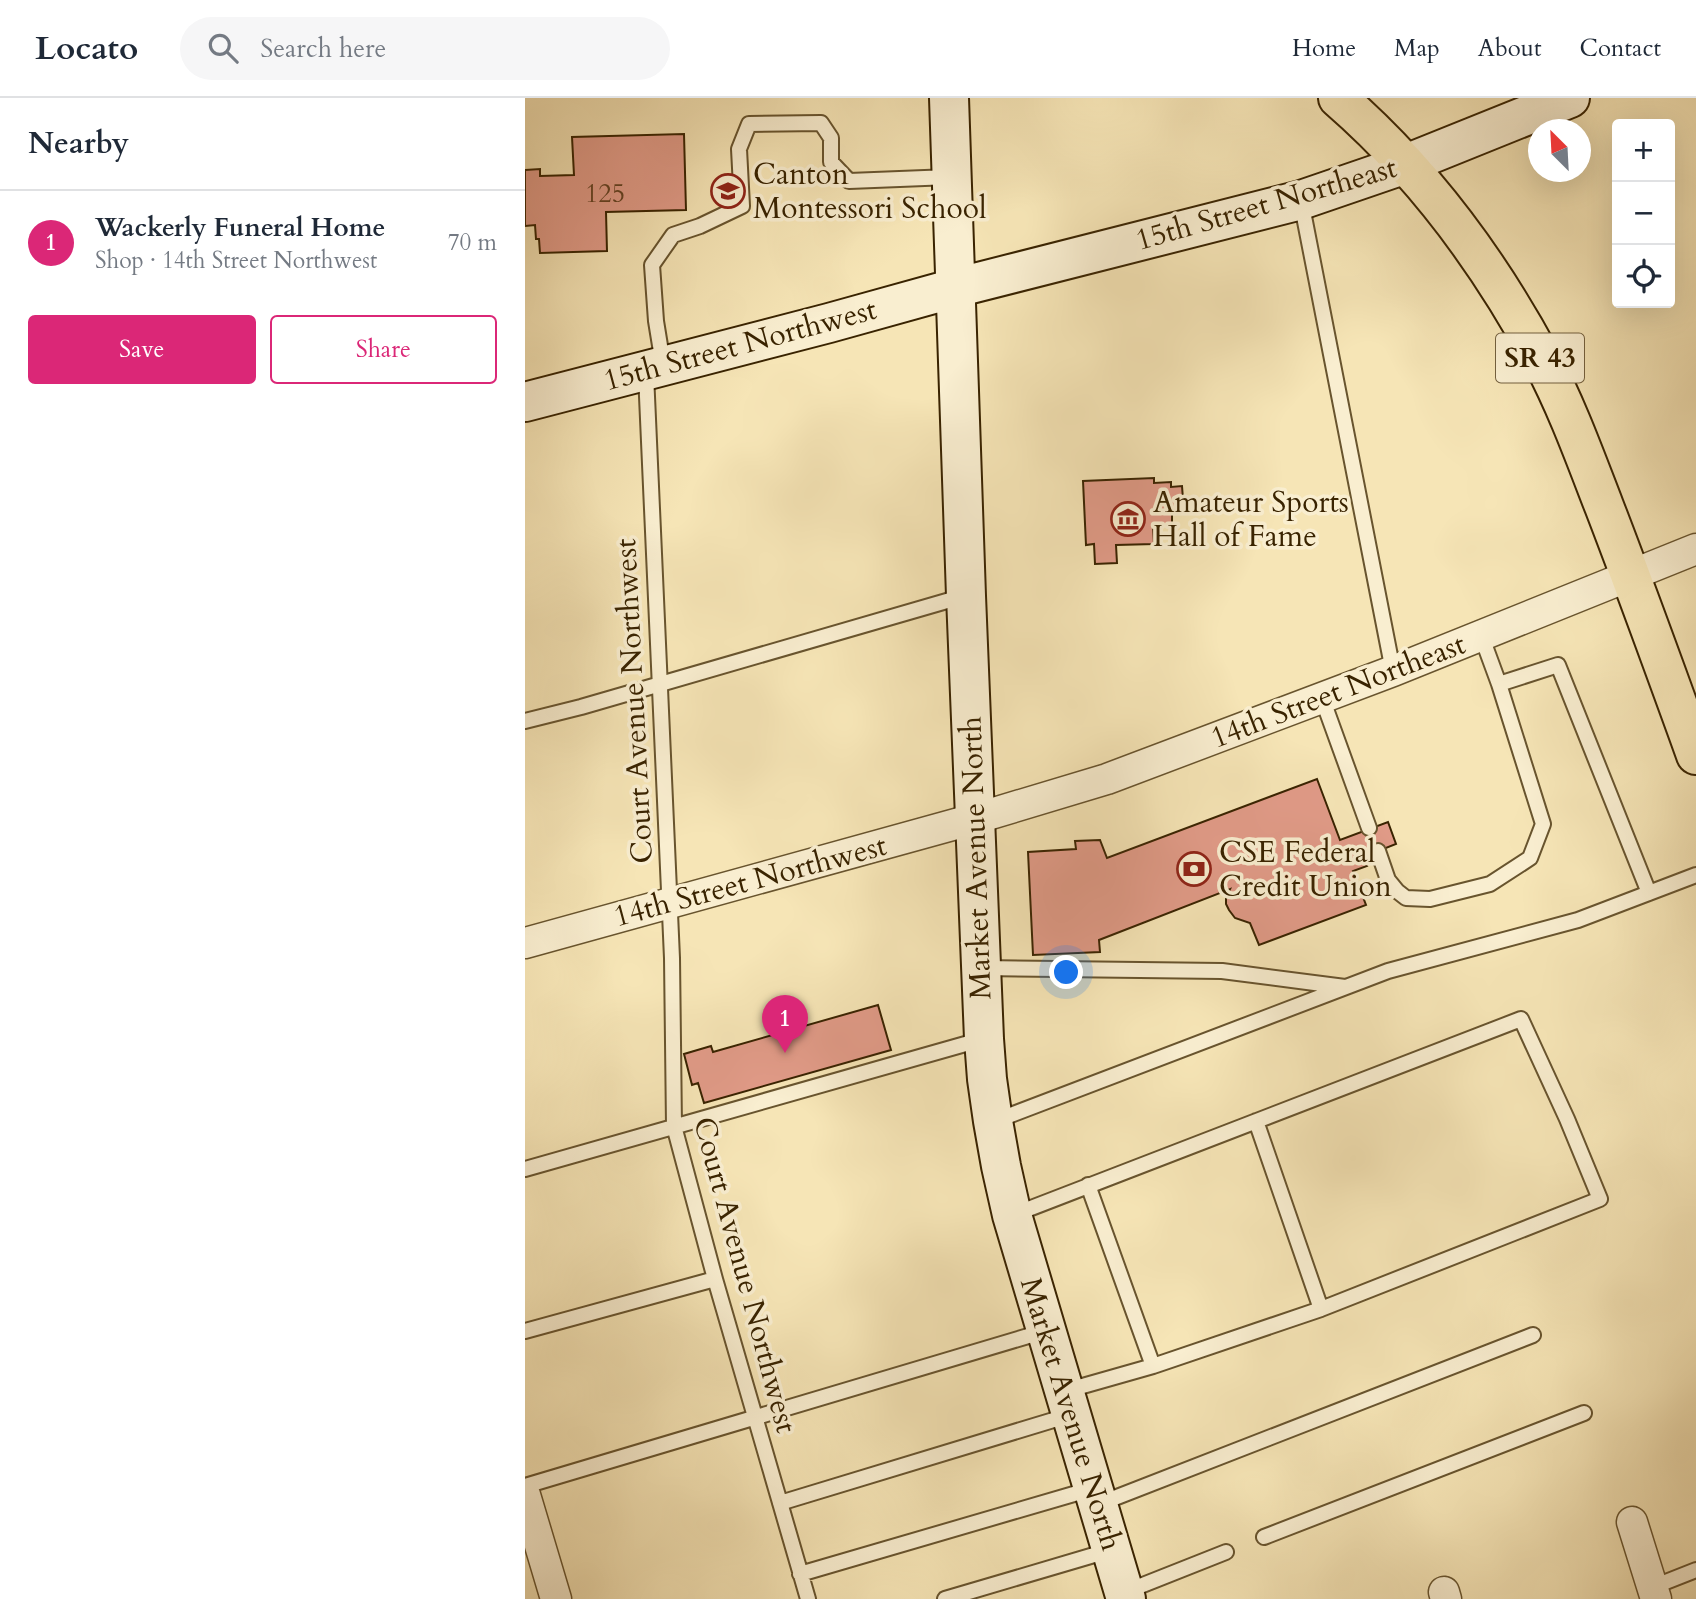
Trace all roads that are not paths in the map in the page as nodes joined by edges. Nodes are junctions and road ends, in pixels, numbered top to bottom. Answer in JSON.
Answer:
{"nodes":[{"id":1,"x":950,"y":98,"type":"edge"},
{"id":2,"x":1338,"y":98,"type":"edge"},
{"id":3,"x":1570,"y":98,"type":"edge"},
{"id":4,"x":1406,"y":164,"type":"junction"},
{"id":5,"x":952,"y":177,"type":"junction"},
{"id":6,"x":1301,"y":200,"type":"junction"},
{"id":7,"x":955,"y":288,"type":"junction"},
{"id":8,"x":654,"y":368,"type":"junction"},
{"id":9,"x":525,"y":402,"type":"edge"},
{"id":10,"x":1696,"y":549,"type":"edge"},
{"id":11,"x":1631,"y":576,"type":"junction"},
{"id":12,"x":966,"y":596,"type":"junction"},
{"id":13,"x":1481,"y":635,"type":"junction"},
{"id":14,"x":1393,"y":671,"type":"junction"},
{"id":15,"x":660,"y":684,"type":"junction"},
{"id":16,"x":1499,"y":684,"type":"junction"},
{"id":17,"x":1322,"y":698,"type":"junction"},
{"id":18,"x":525,"y":722,"type":"edge"},
{"id":19,"x":1696,"y":754,"type":"edge"},
{"id":20,"x":974,"y":819,"type":"junction"},
{"id":21,"x":1369,"y":828,"type":"dead end"},
{"id":22,"x":1378,"y":851,"type":"dead end"},
{"id":23,"x":1696,"y":874,"type":"edge"},
{"id":24,"x":1649,"y":892,"type":"junction"},
{"id":25,"x":670,"y":903,"type":"junction"},
{"id":26,"x":525,"y":943,"type":"edge"},
{"id":27,"x":980,"y":968,"type":"junction"},
{"id":28,"x":1348,"y":987,"type":"junction"},
{"id":29,"x":984,"y":1039,"type":"junction"},
{"id":30,"x":993,"y":1121,"type":"junction"},
{"id":31,"x":1256,"y":1121,"type":"junction"},
{"id":32,"x":674,"y":1126,"type":"junction"},
{"id":33,"x":525,"y":1169,"type":"edge"},
{"id":34,"x":1088,"y":1185,"type":"junction"},
{"id":35,"x":1012,"y":1215,"type":"junction"},
{"id":36,"x":715,"y":1279,"type":"junction"},
{"id":37,"x":1321,"y":1309,"type":"junction"},
{"id":38,"x":525,"y":1331,"type":"edge"},
{"id":39,"x":1046,"y":1331,"type":"junction"},
{"id":40,"x":1533,"y":1335,"type":"dead end"},
{"id":41,"x":1153,"y":1366,"type":"junction"},
{"id":42,"x":1067,"y":1403,"type":"junction"},
{"id":43,"x":1584,"y":1413,"type":"dead end"},
{"id":44,"x":755,"y":1417,"type":"junction"},
{"id":45,"x":525,"y":1486,"type":"edge"},
{"id":46,"x":525,"y":1495,"type":"edge"},
{"id":47,"x":1095,"y":1496,"type":"junction"},
{"id":48,"x":780,"y":1503,"type":"junction"},
{"id":49,"x":1632,"y":1522,"type":"dead end"},
{"id":50,"x":1264,"y":1537,"type":"dead end"},
{"id":51,"x":1111,"y":1550,"type":"junction"},
{"id":52,"x":1226,"y":1552,"type":"dead end"},
{"id":53,"x":1696,"y":1570,"type":"edge"},
{"id":54,"x":800,"y":1574,"type":"junction"},
{"id":55,"x":1654,"y":1593,"type":"edge"},
{"id":56,"x":1125,"y":1596,"type":"edge"},
{"id":57,"x":556,"y":1599,"type":"edge"},
{"id":58,"x":808,"y":1599,"type":"edge"},
{"id":59,"x":945,"y":1599,"type":"edge"}],
"edges":[{"from":1,"to":5,"type":"street","name":"Market Avenue North"},
{"from":2,"to":4,"type":"main road","number":"SR 43"},
{"from":3,"to":4,"type":"street","name":"15th Street Northeast"},
{"from":4,"to":6,"type":"street","name":"15th Street Northeast"},
{"from":4,"to":11,"type":"main road","number":"SR 43"},
{"from":5,"to":7,"type":"street","name":"Market Avenue North"},
{"from":5,"to":8,"type":"lane","name":"Court Avenue Northwest"},
{"from":6,"to":7,"type":"street","name":"15th Street Northeast"},
{"from":6,"to":14,"type":"lane"},
{"from":7,"to":8,"type":"street","name":"15th Street Northwest"},
{"from":7,"to":12,"type":"street","name":"Market Avenue North"},
{"from":8,"to":9,"type":"street","name":"15th Street Northwest"},
{"from":8,"to":15,"type":"lane","name":"Court Avenue Northwest"},
{"from":10,"to":11,"type":"street","name":"14th Street Northeast"},
{"from":11,"to":13,"type":"street","name":"14th Street Northeast"},
{"from":11,"to":19,"type":"main road","number":"SR 43"},
{"from":12,"to":15,"type":"lane"},
{"from":12,"to":20,"type":"street","name":"Market Avenue North"},
{"from":13,"to":14,"type":"street","name":"14th Street Northeast"},
{"from":13,"to":16,"type":"lane"},
{"from":14,"to":17,"type":"street","name":"14th Street Northeast"},
{"from":15,"to":18,"type":"lane"},
{"from":15,"to":25,"type":"lane","name":"Court Avenue Northwest"},
{"from":16,"to":22,"type":"lane"},
{"from":16,"to":24,"type":"lane"},
{"from":17,"to":20,"type":"street","name":"14th Street Northeast"},
{"from":17,"to":21,"type":"lane"},
{"from":20,"to":25,"type":"street","name":"14th Street Northwest"},
{"from":20,"to":27,"type":"street","name":"Market Avenue North"},
{"from":23,"to":24,"type":"lane"},
{"from":24,"to":28,"type":"lane"},
{"from":25,"to":26,"type":"street","name":"14th Street Northwest"},
{"from":25,"to":32,"type":"lane","name":"Court Avenue Northwest"},
{"from":27,"to":28,"type":"lane"},
{"from":27,"to":29,"type":"street","name":"Market Avenue North"},
{"from":28,"to":30,"type":"lane"},
{"from":29,"to":30,"type":"street","name":"Market Avenue North"},
{"from":29,"to":32,"type":"lane"},
{"from":30,"to":35,"type":"street","name":"Market Avenue North"},
{"from":31,"to":34,"type":"lane"},
{"from":31,"to":37,"type":"lane"},
{"from":31,"to":37,"type":"lane"},
{"from":32,"to":33,"type":"lane"},
{"from":32,"to":36,"type":"lane","name":"Court Avenue Northwest"},
{"from":34,"to":35,"type":"lane"},
{"from":34,"to":41,"type":"lane"},
{"from":35,"to":39,"type":"street","name":"Market Avenue North"},
{"from":36,"to":38,"type":"lane"},
{"from":36,"to":44,"type":"lane","name":"Court Avenue Northwest"},
{"from":37,"to":41,"type":"lane"},
{"from":39,"to":42,"type":"street","name":"Market Avenue North"},
{"from":39,"to":44,"type":"lane"},
{"from":40,"to":47,"type":"lane"},
{"from":41,"to":42,"type":"lane"},
{"from":42,"to":47,"type":"street","name":"Market Avenue North"},
{"from":42,"to":48,"type":"lane"},
{"from":43,"to":50,"type":"lane"},
{"from":44,"to":45,"type":"lane"},
{"from":44,"to":48,"type":"lane","name":"Court Avenue Northwest"},
{"from":46,"to":57,"type":"street"},
{"from":47,"to":51,"type":"street","name":"Market Avenue North"},
{"from":47,"to":54,"type":"lane"},
{"from":48,"to":54,"type":"lane","name":"Court Avenue Northwest"},
{"from":49,"to":55,"type":"street"},
{"from":51,"to":56,"type":"street","name":"Market Avenue North"},
{"from":51,"to":59,"type":"lane"},
{"from":52,"to":56,"type":"lane"},
{"from":53,"to":55,"type":"lane"},
{"from":54,"to":58,"type":"lane","name":"Court Avenue Northwest"}]}
